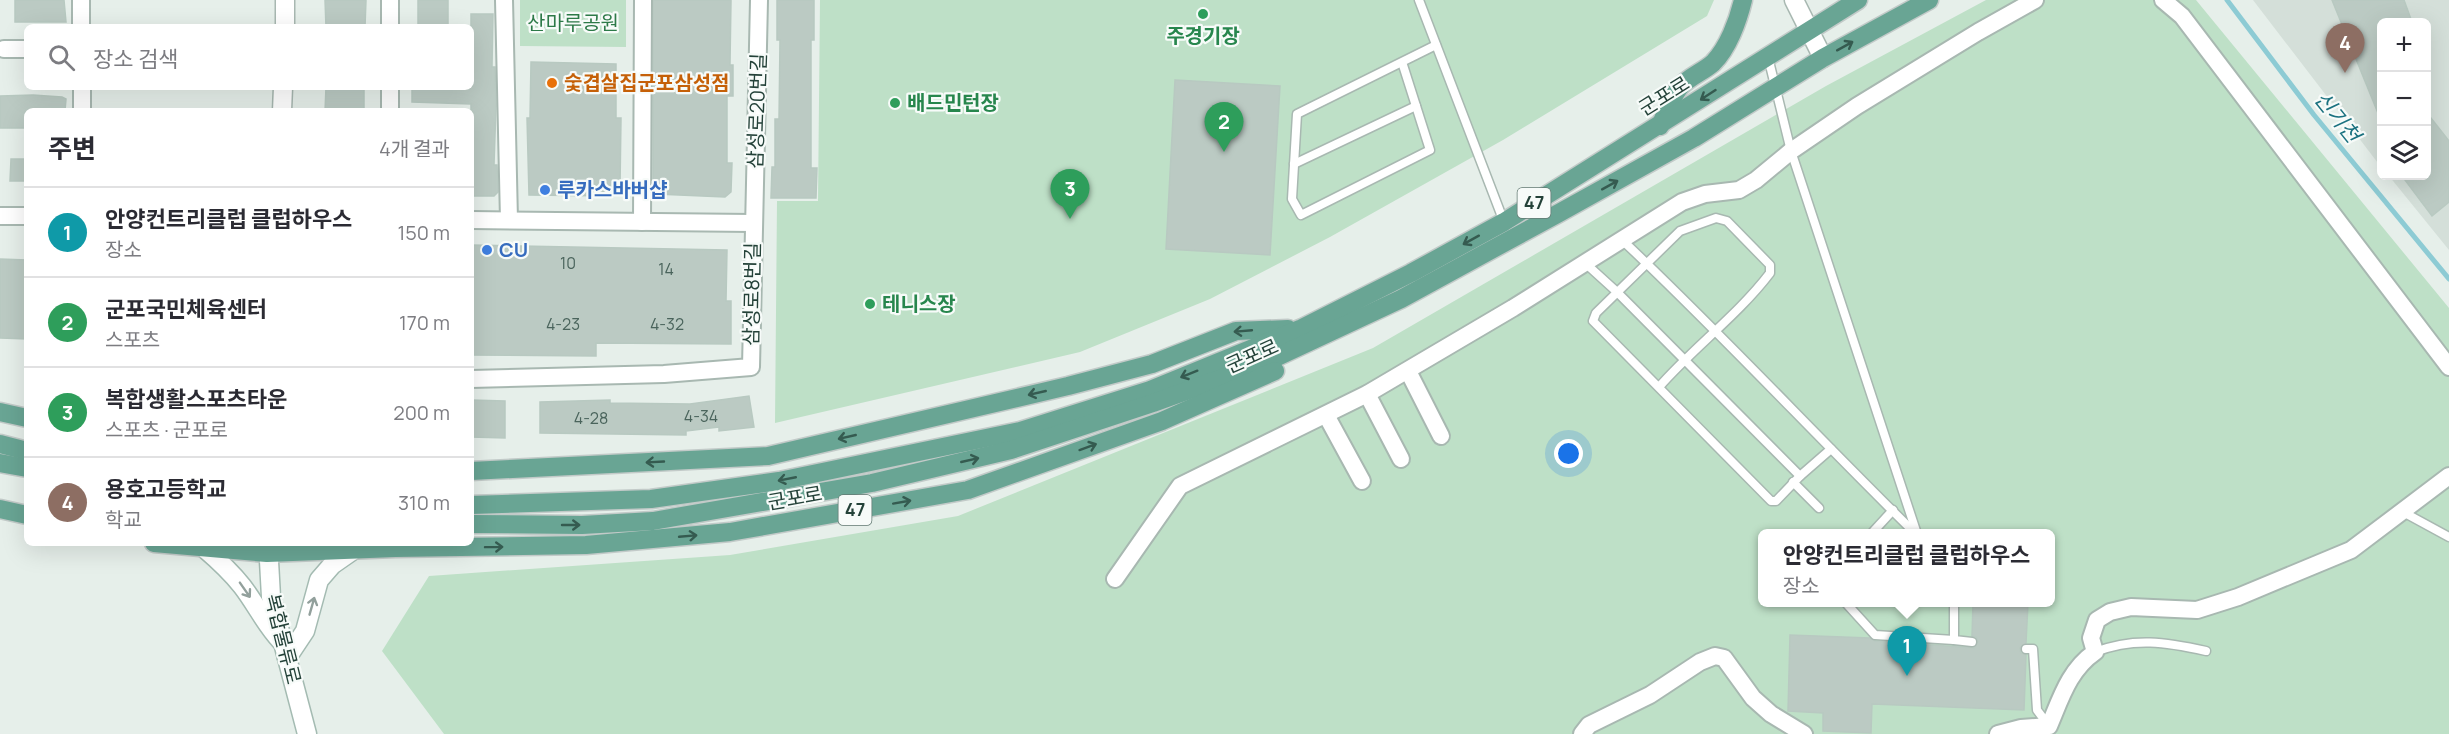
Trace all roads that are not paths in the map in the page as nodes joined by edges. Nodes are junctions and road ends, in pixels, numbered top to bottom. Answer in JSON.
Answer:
{"nodes":[{"id":1,"x":81,"y":0,"type":"edge"},
{"id":2,"x":285,"y":0,"type":"edge"},
{"id":3,"x":390,"y":0,"type":"edge"},
{"id":4,"x":504,"y":0,"type":"edge"},
{"id":5,"x":643,"y":0,"type":"edge"},
{"id":6,"x":759,"y":0,"type":"edge"},
{"id":7,"x":1419,"y":0,"type":"edge"},
{"id":8,"x":1743,"y":0,"type":"edge"},
{"id":9,"x":1794,"y":0,"type":"edge"},
{"id":10,"x":1858,"y":0,"type":"edge"},
{"id":11,"x":1929,"y":0,"type":"edge"},
{"id":12,"x":2035,"y":0,"type":"edge"},
{"id":13,"x":2163,"y":0,"type":"edge"},
{"id":14,"x":81,"y":24,"type":"edge"},
{"id":15,"x":285,"y":24,"type":"edge"},
{"id":16,"x":390,"y":24,"type":"edge"},
{"id":17,"x":1808,"y":31,"type":"junction"},
{"id":18,"x":1436,"y":45,"type":"junction"},
{"id":19,"x":4,"y":49,"type":"dead end"},
{"id":20,"x":24,"y":49,"type":"edge"},
{"id":21,"x":1768,"y":56,"type":"junction"},
{"id":22,"x":1823,"y":58,"type":"junction"},
{"id":23,"x":1402,"y":62,"type":"junction"},
{"id":24,"x":1777,"y":87,"type":"junction"},
{"id":25,"x":82,"y":90,"type":"edge"},
{"id":26,"x":283,"y":90,"type":"edge"},
{"id":27,"x":390,"y":90,"type":"edge"},
{"id":28,"x":1416,"y":105,"type":"junction"},
{"id":29,"x":82,"y":108,"type":"edge"},
{"id":30,"x":282,"y":108,"type":"edge"},
{"id":31,"x":390,"y":108,"type":"edge"},
{"id":32,"x":1660,"y":126,"type":"junction"},
{"id":33,"x":1635,"y":141,"type":"junction"},
{"id":34,"x":1791,"y":151,"type":"junction"},
{"id":35,"x":1294,"y":164,"type":"junction"},
{"id":36,"x":1559,"y":213,"type":"junction"},
{"id":37,"x":0,"y":216,"type":"edge"},
{"id":38,"x":24,"y":216,"type":"edge"},
{"id":39,"x":474,"y":220,"type":"edge"},
{"id":40,"x":509,"y":220,"type":"junction"},
{"id":41,"x":642,"y":222,"type":"junction"},
{"id":42,"x":1504,"y":222,"type":"junction"},
{"id":43,"x":753,"y":223,"type":"junction"},
{"id":44,"x":1621,"y":238,"type":"junction"},
{"id":45,"x":1584,"y":262,"type":"junction"},
{"id":46,"x":1647,"y":263,"type":"junction"},
{"id":47,"x":1617,"y":292,"type":"junction"},
{"id":48,"x":1401,"y":299,"type":"junction"},
{"id":49,"x":1302,"y":328,"type":"junction"},
{"id":50,"x":1717,"y":330,"type":"junction"},
{"id":51,"x":1684,"y":359,"type":"junction"},
{"id":52,"x":2449,"y":367,"type":"edge"},
{"id":53,"x":1408,"y":371,"type":"junction"},
{"id":54,"x":474,"y":379,"type":"edge"},
{"id":55,"x":1659,"y":387,"type":"junction"},
{"id":56,"x":1367,"y":394,"type":"junction"},
{"id":57,"x":0,"y":412,"type":"edge"},
{"id":58,"x":1326,"y":415,"type":"junction"},
{"id":59,"x":24,"y":417,"type":"edge"},
{"id":60,"x":1441,"y":436,"type":"dead end"},
{"id":61,"x":0,"y":444,"type":"edge"},
{"id":62,"x":1831,"y":449,"type":"junction"},
{"id":63,"x":24,"y":450,"type":"edge"},
{"id":64,"x":1401,"y":459,"type":"dead end"},
{"id":65,"x":0,"y":463,"type":"edge"},
{"id":66,"x":24,"y":467,"type":"edge"},
{"id":67,"x":474,"y":471,"type":"edge"},
{"id":68,"x":2449,"y":476,"type":"edge"},
{"id":69,"x":1796,"y":479,"type":"junction"},
{"id":70,"x":1362,"y":481,"type":"dead end"},
{"id":71,"x":474,"y":505,"type":"edge"},
{"id":72,"x":1819,"y":508,"type":"dead end"},
{"id":73,"x":0,"y":509,"type":"edge"},
{"id":74,"x":1893,"y":510,"type":"junction"},
{"id":75,"x":2403,"y":512,"type":"junction"},
{"id":76,"x":24,"y":515,"type":"edge"},
{"id":77,"x":474,"y":524,"type":"edge"},
{"id":78,"x":1876,"y":529,"type":"edge"},
{"id":79,"x":1912,"y":529,"type":"edge"},
{"id":80,"x":1915,"y":529,"type":"edge"},
{"id":81,"x":2449,"y":537,"type":"edge"},
{"id":82,"x":185,"y":546,"type":"edge"},
{"id":83,"x":367,"y":547,"type":"edge"},
{"id":84,"x":204,"y":548,"type":"junction"},
{"id":85,"x":268,"y":548,"type":"edge"},
{"id":86,"x":1115,"y":579,"type":"dead end"},
{"id":87,"x":1849,"y":607,"type":"edge"},
{"id":88,"x":1954,"y":607,"type":"edge"},
{"id":89,"x":1953,"y":640,"type":"junction"},
{"id":90,"x":1972,"y":642,"type":"dead end"},
{"id":91,"x":2026,"y":649,"type":"dead end"},
{"id":92,"x":285,"y":651,"type":"junction"},
{"id":93,"x":2206,"y":651,"type":"dead end"},
{"id":94,"x":2095,"y":652,"type":"junction"},
{"id":95,"x":2049,"y":726,"type":"junction"},
{"id":96,"x":307,"y":734,"type":"edge"},
{"id":97,"x":1582,"y":734,"type":"edge"},
{"id":98,"x":1804,"y":734,"type":"edge"},
{"id":99,"x":1998,"y":734,"type":"edge"}],
"edges":[{"from":1,"to":14,"type":"street"},
{"from":2,"to":15,"type":"main road"},
{"from":3,"to":16,"type":"street"},
{"from":4,"to":40,"type":"street"},
{"from":5,"to":41,"type":"street"},
{"from":6,"to":43,"type":"street","name":"삼성로20번길"},
{"from":7,"to":18,"type":"lane"},
{"from":8,"to":32,"type":"main road"},
{"from":9,"to":17,"type":"main road"},
{"from":10,"to":17,"type":"main road","name":"군포로","number":"47"},
{"from":22,"to":11,"type":"main road","name":"군포로","number":"47","one_way":true},
{"from":12,"to":34,"type":"street"},
{"from":13,"to":52,"type":"street"},
{"from":17,"to":21,"type":"main road","name":"군포로","number":"47"},
{"from":17,"to":22,"type":"main road"},
{"from":18,"to":23,"type":"lane"},
{"from":18,"to":42,"type":"lane"},
{"from":19,"to":20,"type":"street"},
{"from":21,"to":24,"type":"lane"},
{"from":21,"to":32,"type":"main road","name":"군포로","number":"47","one_way":true},
{"from":22,"to":24,"type":"main road","name":"군포로","number":"47"},
{"from":23,"to":28,"type":"lane"},
{"from":23,"to":35,"type":"lane"},
{"from":24,"to":34,"type":"lane"},
{"from":36,"to":24,"type":"main road","name":"군포로","number":"47","one_way":true},
{"from":25,"to":29,"type":"street"},
{"from":26,"to":30,"type":"main road"},
{"from":27,"to":31,"type":"street"},
{"from":28,"to":35,"type":"lane"},
{"from":28,"to":35,"type":"lane"},
{"from":32,"to":33,"type":"main road","name":"군포로","number":"47"},
{"from":33,"to":36,"type":"main road"},
{"from":33,"to":42,"type":"main road","name":"군포로","number":"47"},
{"from":34,"to":44,"type":"street"},
{"from":34,"to":80,"type":"lane"},
{"from":36,"to":48,"type":"main road","name":"군포로","number":"47"},
{"from":37,"to":38,"type":"street"},
{"from":39,"to":40,"type":"street","name":"삼성로8번길"},
{"from":40,"to":41,"type":"street","name":"삼성로8번길"},
{"from":41,"to":43,"type":"street","name":"삼성로8번길"},
{"from":42,"to":49,"type":"main road","name":"군포로","number":"47","one_way":true},
{"from":43,"to":54,"type":"street","name":"삼성로8번길"},
{"from":44,"to":45,"type":"street"},
{"from":44,"to":46,"type":"lane"},
{"from":45,"to":47,"type":"lane"},
{"from":45,"to":53,"type":"street"},
{"from":46,"to":47,"type":"lane"},
{"from":46,"to":50,"type":"lane"},
{"from":46,"to":50,"type":"lane"},
{"from":47,"to":51,"type":"lane"},
{"from":47,"to":55,"type":"lane"},
{"from":77,"to":48,"type":"main road","name":"군포로","number":"47","one_way":true},
{"from":83,"to":48,"type":"main road","name":"군포로","number":"47","one_way":true},
{"from":49,"to":67,"type":"main road","name":"군포로","number":"47","one_way":true},
{"from":49,"to":71,"type":"main road","name":"군포로","number":"47","one_way":true},
{"from":50,"to":51,"type":"lane"},
{"from":50,"to":62,"type":"lane"},
{"from":51,"to":55,"type":"lane"},
{"from":51,"to":69,"type":"lane"},
{"from":53,"to":56,"type":"street"},
{"from":53,"to":60,"type":"street"},
{"from":55,"to":69,"type":"lane"},
{"from":56,"to":58,"type":"street"},
{"from":56,"to":64,"type":"street"},
{"from":57,"to":59,"type":"main road"},
{"from":58,"to":70,"type":"street"},
{"from":58,"to":86,"type":"street"},
{"from":61,"to":63,"type":"main road"},
{"from":62,"to":69,"type":"lane"},
{"from":62,"to":74,"type":"lane"},
{"from":65,"to":66,"type":"main road"},
{"from":68,"to":75,"type":"street"},
{"from":69,"to":72,"type":"lane"},
{"from":73,"to":76,"type":"main road"},
{"from":74,"to":78,"type":"lane"},
{"from":74,"to":79,"type":"lane"},
{"from":75,"to":81,"type":"lane"},
{"from":75,"to":94,"type":"street"},
{"from":82,"to":84,"type":"main road","name":"군포로","number":"47"},
{"from":83,"to":85,"type":"main road","name":"군포로","number":"47"},
{"from":92,"to":83,"type":"main road","one_way":true},
{"from":84,"to":85,"type":"main road","name":"군포로","number":"47"},
{"from":84,"to":92,"type":"main road","one_way":true},
{"from":85,"to":92,"type":"main road","name":"복합물류로"},
{"from":87,"to":89,"type":"lane"},
{"from":88,"to":89,"type":"lane"},
{"from":89,"to":90,"type":"lane"},
{"from":91,"to":95,"type":"lane"},
{"from":92,"to":96,"type":"main road","name":"복합물류로"},
{"from":93,"to":94,"type":"lane"},
{"from":94,"to":95,"type":"street"},
{"from":95,"to":99,"type":"street"},
{"from":97,"to":98,"type":"street"}]}
